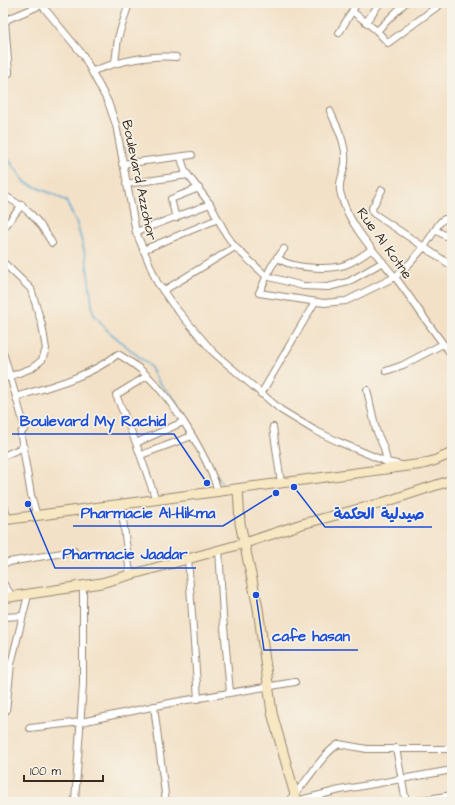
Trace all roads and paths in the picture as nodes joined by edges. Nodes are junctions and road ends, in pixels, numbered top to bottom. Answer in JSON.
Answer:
{"nodes":[{"id":1,"x":129,"y":3,"type":"edge"},
{"id":2,"x":357,"y":3,"type":"edge"},
{"id":3,"x":380,"y":3,"type":"edge"},
{"id":4,"x":405,"y":3,"type":"edge"},
{"id":5,"x":442,"y":3,"type":"edge"},
{"id":6,"x":451,"y":3,"type":"edge"},
{"id":7,"x":43,"y":4,"type":"edge"},
{"id":8,"x":452,"y":6,"type":"edge"},
{"id":9,"x":352,"y":11,"type":"junction"},
{"id":10,"x":4,"y":21,"type":"edge"},
{"id":11,"x":366,"y":22,"type":"junction"},
{"id":12,"x":377,"y":31,"type":"junction"},
{"id":13,"x":339,"y":33,"type":"dead end"},
{"id":14,"x":176,"y":57,"type":"dead end"},
{"id":15,"x":115,"y":63,"type":"junction"},
{"id":16,"x":93,"y":71,"type":"junction"},
{"id":17,"x":9,"y":73,"type":"dead end"},
{"id":18,"x":330,"y":111,"type":"dead end"},
{"id":19,"x":192,"y":156,"type":"dead end"},
{"id":20,"x":181,"y":158,"type":"junction"},
{"id":21,"x":122,"y":164,"type":"junction"},
{"id":22,"x":188,"y":175,"type":"junction"},
{"id":23,"x":126,"y":184,"type":"junction"},
{"id":24,"x":199,"y":188,"type":"junction"},
{"id":25,"x":382,"y":190,"type":"dead end"},
{"id":26,"x":3,"y":194,"type":"edge"},
{"id":27,"x":210,"y":204,"type":"junction"},
{"id":28,"x":22,"y":205,"type":"junction"},
{"id":29,"x":176,"y":218,"type":"junction"},
{"id":30,"x":218,"y":220,"type":"junction"},
{"id":31,"x":452,"y":220,"type":"edge"},
{"id":32,"x":3,"y":229,"type":"edge"},
{"id":33,"x":435,"y":230,"type":"junction"},
{"id":34,"x":136,"y":232,"type":"junction"},
{"id":35,"x":452,"y":239,"type":"edge"},
{"id":36,"x":52,"y":243,"type":"dead end"},
{"id":37,"x":235,"y":247,"type":"junction"},
{"id":38,"x":424,"y":247,"type":"junction"},
{"id":39,"x":284,"y":249,"type":"dead end"},
{"id":40,"x":372,"y":249,"type":"junction"},
{"id":41,"x":143,"y":250,"type":"junction"},
{"id":42,"x":278,"y":257,"type":"junction"},
{"id":43,"x":3,"y":262,"type":"edge"},
{"id":44,"x":383,"y":262,"type":"junction"},
{"id":45,"x":452,"y":266,"type":"edge"},
{"id":46,"x":266,"y":276,"type":"junction"},
{"id":47,"x":395,"y":277,"type":"junction"},
{"id":48,"x":163,"y":292,"type":"junction"},
{"id":49,"x":315,"y":302,"type":"junction"},
{"id":50,"x":443,"y":344,"type":"junction"},
{"id":51,"x":3,"y":352,"type":"edge"},
{"id":52,"x":452,"y":355,"type":"edge"},
{"id":53,"x":386,"y":371,"type":"dead end"},
{"id":54,"x":147,"y":376,"type":"junction"},
{"id":55,"x":6,"y":378,"type":"edge"},
{"id":56,"x":367,"y":390,"type":"dead end"},
{"id":57,"x":262,"y":394,"type":"junction"},
{"id":58,"x":16,"y":397,"type":"junction"},
{"id":59,"x":183,"y":422,"type":"junction"},
{"id":60,"x":273,"y":427,"type":"dead end"},
{"id":61,"x":192,"y":436,"type":"junction"},
{"id":62,"x":136,"y":443,"type":"junction"},
{"id":63,"x":24,"y":447,"type":"junction"},
{"id":64,"x":452,"y":453,"type":"edge"},
{"id":65,"x":3,"y":456,"type":"edge"},
{"id":66,"x":141,"y":456,"type":"junction"},
{"id":67,"x":387,"y":462,"type":"junction"},
{"id":68,"x":405,"y":466,"type":"junction"},
{"id":69,"x":450,"y":480,"type":"edge"},
{"id":70,"x":281,"y":483,"type":"junction"},
{"id":71,"x":238,"y":489,"type":"junction"},
{"id":72,"x":218,"y":491,"type":"junction"},
{"id":73,"x":156,"y":500,"type":"junction"},
{"id":74,"x":3,"y":502,"type":"edge"},
{"id":75,"x":120,"y":504,"type":"junction"},
{"id":76,"x":37,"y":516,"type":"junction"},
{"id":77,"x":5,"y":520,"type":"edge"},
{"id":78,"x":245,"y":543,"type":"junction"},
{"id":79,"x":219,"y":549,"type":"junction"},
{"id":80,"x":74,"y":551,"type":"dead end"},
{"id":81,"x":188,"y":558,"type":"junction"},
{"id":82,"x":3,"y":563,"type":"edge"},
{"id":83,"x":130,"y":574,"type":"junction"},
{"id":84,"x":3,"y":583,"type":"edge"},
{"id":85,"x":83,"y":586,"type":"junction"},
{"id":86,"x":28,"y":594,"type":"junction"},
{"id":87,"x":8,"y":597,"type":"edge"},
{"id":88,"x":22,"y":616,"type":"junction"},
{"id":89,"x":3,"y":617,"type":"edge"},
{"id":90,"x":295,"y":682,"type":"dead end"},
{"id":91,"x":267,"y":686,"type":"junction"},
{"id":92,"x":230,"y":692,"type":"junction"},
{"id":93,"x":198,"y":699,"type":"junction"},
{"id":94,"x":154,"y":706,"type":"junction"},
{"id":95,"x":3,"y":713,"type":"edge"},
{"id":96,"x":81,"y":722,"type":"junction"},
{"id":97,"x":30,"y":728,"type":"dead end"},
{"id":98,"x":396,"y":748,"type":"junction"},
{"id":99,"x":452,"y":749,"type":"edge"},
{"id":100,"x":452,"y":770,"type":"edge"},
{"id":101,"x":402,"y":780,"type":"junction"},
{"id":102,"x":452,"y":796,"type":"edge"},
{"id":103,"x":296,"y":800,"type":"edge"},
{"id":104,"x":76,"y":802,"type":"edge"},
{"id":105,"x":166,"y":802,"type":"edge"},
{"id":106,"x":287,"y":802,"type":"edge"},
{"id":107,"x":406,"y":802,"type":"edge"},
{"id":108,"x":411,"y":802,"type":"edge"}],
"edges":[{"from":1,"to":15,"type":"street"},
{"from":2,"to":9,"type":"street"},
{"from":3,"to":11,"type":"street"},
{"from":4,"to":12,"type":"street"},
{"from":5,"to":12,"type":"street"},
{"from":6,"to":8,"type":"street"},
{"from":7,"to":10,"type":"street"},
{"from":7,"to":16,"type":"street","name":"Boulevard Azzohor"},
{"from":9,"to":11,"type":"street"},
{"from":9,"to":13,"type":"street"},
{"from":10,"to":17,"type":"street"},
{"from":11,"to":12,"type":"street"},
{"from":14,"to":15,"type":"street"},
{"from":15,"to":16,"type":"street"},
{"from":16,"to":21,"type":"street","name":"Boulevard Azzohor"},
{"from":18,"to":40,"type":"street","name":"Rue Al Kotne"},
{"from":19,"to":20,"type":"street"},
{"from":20,"to":21,"type":"street"},
{"from":20,"to":22,"type":"street"},
{"from":21,"to":23,"type":"street","name":"Boulevard Azzohor"},
{"from":22,"to":23,"type":"street"},
{"from":22,"to":24,"type":"street"},
{"from":23,"to":34,"type":"street","name":"Boulevard Azzohor"},
{"from":24,"to":27,"type":"street"},
{"from":24,"to":29,"type":"street"},
{"from":25,"to":38,"type":"street"},
{"from":26,"to":28,"type":"street"},
{"from":27,"to":29,"type":"street"},
{"from":27,"to":30,"type":"street"},
{"from":28,"to":32,"type":"street"},
{"from":28,"to":36,"type":"street"},
{"from":29,"to":34,"type":"street"},
{"from":30,"to":37,"type":"street"},
{"from":30,"to":41,"type":"street"},
{"from":31,"to":33,"type":"street"},
{"from":33,"to":35,"type":"street"},
{"from":33,"to":38,"type":"street"},
{"from":34,"to":41,"type":"street","name":"Boulevard Azzohor"},
{"from":37,"to":46,"type":"street"},
{"from":37,"to":48,"type":"street"},
{"from":38,"to":45,"type":"street"},
{"from":38,"to":47,"type":"street"},
{"from":39,"to":42,"type":"street"},
{"from":40,"to":42,"type":"street"},
{"from":40,"to":44,"type":"street","name":"Rue Al Kotne"},
{"from":41,"to":48,"type":"street","name":"Boulevard Azzohor"},
{"from":42,"to":46,"type":"street"},
{"from":43,"to":55,"type":"street"},
{"from":44,"to":46,"type":"street"},
{"from":44,"to":47,"type":"street","name":"Rue Al Kotne"},
{"from":46,"to":49,"type":"street"},
{"from":47,"to":49,"type":"street"},
{"from":47,"to":50,"type":"street","name":"Rue Al Kotne"},
{"from":48,"to":57,"type":"street","name":"Boulevard Azzohor"},
{"from":49,"to":57,"type":"street"},
{"from":50,"to":52,"type":"street","name":"Rue Al Kotne"},
{"from":50,"to":53,"type":"street"},
{"from":51,"to":55,"type":"street"},
{"from":54,"to":58,"type":"street"},
{"from":54,"to":59,"type":"street"},
{"from":54,"to":62,"type":"street"},
{"from":55,"to":58,"type":"street"},
{"from":56,"to":67,"type":"street"},
{"from":57,"to":67,"type":"street","name":"Boulevard Azzohor"},
{"from":58,"to":63,"type":"street"},
{"from":59,"to":61,"type":"street"},
{"from":59,"to":62,"type":"street"},
{"from":60,"to":70,"type":"street"},
{"from":61,"to":66,"type":"street"},
{"from":61,"to":72,"type":"street"},
{"from":62,"to":66,"type":"street"},
{"from":63,"to":65,"type":"street"},
{"from":63,"to":76,"type":"street"},
{"from":64,"to":68,"type":"street"},
{"from":66,"to":73,"type":"street"},
{"from":67,"to":68,"type":"street","name":"Boulevard Azzohor"},
{"from":68,"to":70,"type":"street"},
{"from":69,"to":78,"type":"street"},
{"from":70,"to":71,"type":"street"},
{"from":71,"to":72,"type":"street"},
{"from":71,"to":78,"type":"street"},
{"from":72,"to":73,"type":"street"},
{"from":73,"to":75,"type":"street"},
{"from":74,"to":77,"type":"street"},
{"from":75,"to":76,"type":"street"},
{"from":75,"to":83,"type":"street"},
{"from":76,"to":77,"type":"street"},
{"from":78,"to":79,"type":"street"},
{"from":78,"to":91,"type":"street"},
{"from":79,"to":81,"type":"street"},
{"from":79,"to":92,"type":"street"},
{"from":80,"to":82,"type":"street"},
{"from":81,"to":83,"type":"street"},
{"from":81,"to":93,"type":"street"},
{"from":83,"to":85,"type":"street"},
{"from":84,"to":87,"type":"street"},
{"from":85,"to":86,"type":"street"},
{"from":85,"to":96,"type":"street"},
{"from":86,"to":87,"type":"street"},
{"from":86,"to":88,"type":"street"},
{"from":88,"to":89,"type":"street"},
{"from":88,"to":95,"type":"street"},
{"from":90,"to":91,"type":"street"},
{"from":91,"to":92,"type":"street"},
{"from":91,"to":103,"type":"street"},
{"from":92,"to":93,"type":"street"},
{"from":93,"to":94,"type":"street"},
{"from":94,"to":96,"type":"street"},
{"from":94,"to":105,"type":"street"},
{"from":96,"to":97,"type":"street"},
{"from":96,"to":104,"type":"street"},
{"from":98,"to":99,"type":"street"},
{"from":98,"to":101,"type":"street"},
{"from":98,"to":103,"type":"street"},
{"from":100,"to":101,"type":"street"},
{"from":101,"to":103,"type":"street"},
{"from":101,"to":107,"type":"street"},
{"from":102,"to":108,"type":"street"},
{"from":103,"to":106,"type":"street"}]}
